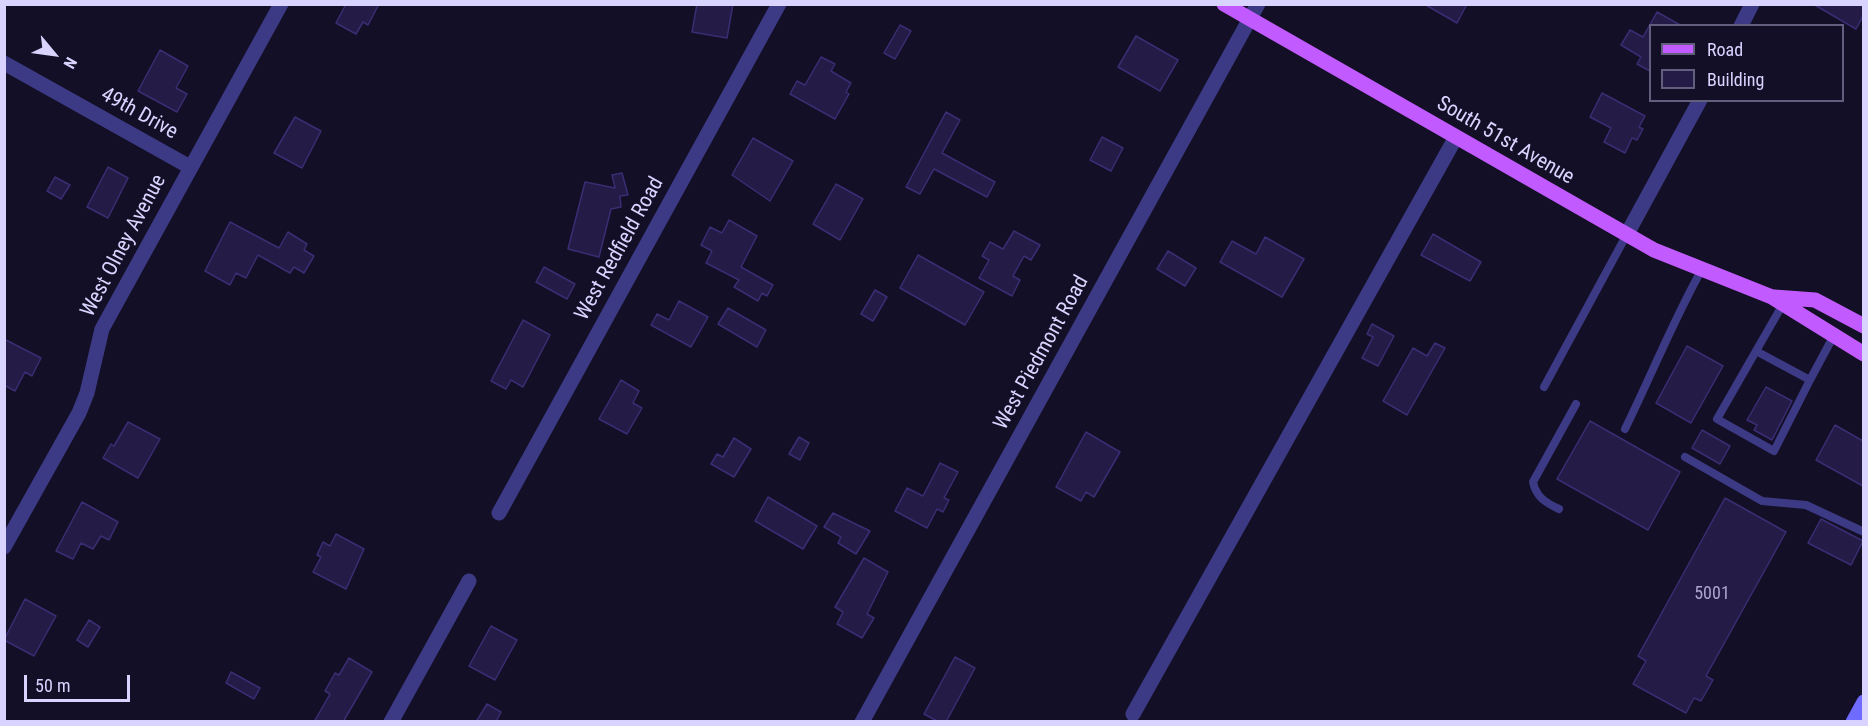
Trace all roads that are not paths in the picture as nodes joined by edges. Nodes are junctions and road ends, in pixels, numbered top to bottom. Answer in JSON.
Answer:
{"nodes":[{"id":1,"x":280,"y":4,"type":"edge"},
{"id":2,"x":779,"y":4,"type":"edge"},
{"id":3,"x":1224,"y":4,"type":"edge"},
{"id":4,"x":1258,"y":4,"type":"edge"},
{"id":5,"x":1752,"y":4,"type":"edge"},
{"id":6,"x":1250,"y":19,"type":"junction"},
{"id":7,"x":1742,"y":24,"type":"edge"},
{"id":8,"x":4,"y":63,"type":"edge"},
{"id":9,"x":1699,"y":102,"type":"edge"},
{"id":10,"x":1456,"y":137,"type":"junction"},
{"id":11,"x":190,"y":167,"type":"junction"},
{"id":12,"x":1627,"y":234,"type":"junction"},
{"id":13,"x":1702,"y":269,"type":"junction"},
{"id":14,"x":1777,"y":301,"type":"junction"},
{"id":15,"x":1863,"y":326,"type":"edge"},
{"id":16,"x":1833,"y":337,"type":"junction"},
{"id":17,"x":1756,"y":351,"type":"junction"},
{"id":18,"x":1863,"y":354,"type":"edge"},
{"id":19,"x":1810,"y":380,"type":"junction"},
{"id":20,"x":1544,"y":387,"type":"dead end"},
{"id":21,"x":1576,"y":404,"type":"dead end"},
{"id":22,"x":1625,"y":429,"type":"dead end"},
{"id":23,"x":1685,"y":457,"type":"dead end"},
{"id":24,"x":1559,"y":509,"type":"dead end"},
{"id":25,"x":499,"y":513,"type":"dead end"},
{"id":26,"x":1863,"y":532,"type":"edge"},
{"id":27,"x":4,"y":547,"type":"edge"},
{"id":28,"x":469,"y":580,"type":"dead end"},
{"id":29,"x":1863,"y":702,"type":"edge"},
{"id":30,"x":1134,"y":714,"type":"dead end"},
{"id":31,"x":391,"y":722,"type":"edge"},
{"id":32,"x":862,"y":722,"type":"edge"},
{"id":33,"x":1853,"y":722,"type":"edge"}],
"edges":[{"from":1,"to":11,"type":"street","name":"West Olney Avenue"},
{"from":2,"to":25,"type":"street","name":"West Redfield Road"},
{"from":3,"to":6,"type":"main road","name":"South 51st Avenue"},
{"from":4,"to":6,"type":"street","name":"West Piedmont Road"},
{"from":5,"to":7,"type":"street"},
{"from":6,"to":10,"type":"main road","name":"South 51st Avenue"},
{"from":6,"to":32,"type":"street","name":"West Piedmont Road"},
{"from":8,"to":11,"type":"street","name":"49th Drive"},
{"from":9,"to":12,"type":"street"},
{"from":10,"to":12,"type":"main road","name":"South 51st Avenue"},
{"from":10,"to":30,"type":"street"},
{"from":11,"to":27,"type":"street","name":"West Olney Avenue"},
{"from":12,"to":13,"type":"main road","name":"South 51st Avenue"},
{"from":12,"to":20,"type":"lane"},
{"from":13,"to":14,"type":"main road","name":"South 51st Avenue"},
{"from":13,"to":22,"type":"lane"},
{"from":14,"to":15,"type":"main road","name":"South 51st Avenue"},
{"from":14,"to":16,"type":"main road","name":"South 51st Avenue"},
{"from":14,"to":17,"type":"lane"},
{"from":16,"to":18,"type":"main road","name":"South 51st Avenue"},
{"from":16,"to":19,"type":"lane"},
{"from":17,"to":19,"type":"lane"},
{"from":17,"to":19,"type":"lane"},
{"from":21,"to":24,"type":"lane"},
{"from":23,"to":26,"type":"lane"},
{"from":28,"to":31,"type":"street"},
{"from":29,"to":33,"type":"main road"}]}
